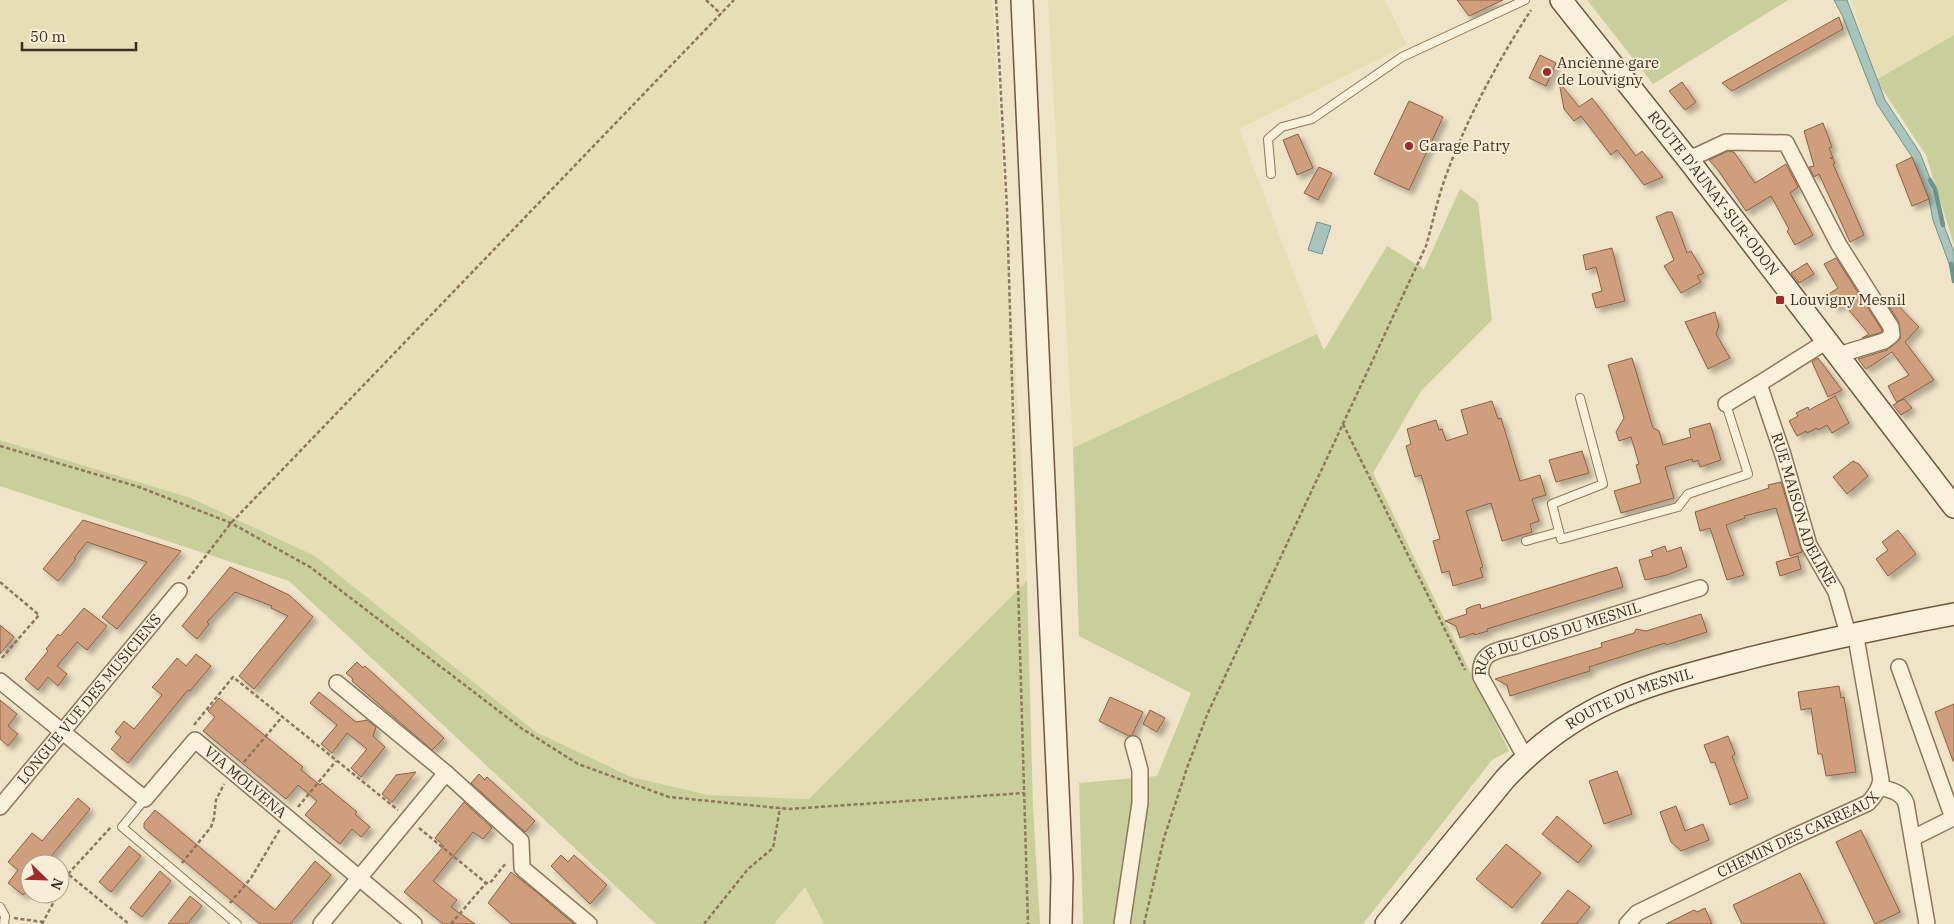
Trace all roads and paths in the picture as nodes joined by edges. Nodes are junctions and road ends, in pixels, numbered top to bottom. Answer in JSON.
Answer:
{"nodes":[{"id":1,"x":706,"y":0,"type":"edge"},
{"id":2,"x":734,"y":0,"type":"edge"},
{"id":3,"x":996,"y":0,"type":"edge"},
{"id":4,"x":1022,"y":0,"type":"edge"},
{"id":5,"x":1525,"y":0,"type":"edge"},
{"id":6,"x":1561,"y":0,"type":"edge"},
{"id":7,"x":1532,"y":8,"type":"dead end"},
{"id":8,"x":721,"y":14,"type":"junction"},
{"id":9,"x":1685,"y":156,"type":"junction"},
{"id":10,"x":1271,"y":174,"type":"dead end"},
{"id":11,"x":1832,"y":348,"type":"junction"},
{"id":12,"x":1759,"y":384,"type":"junction"},
{"id":13,"x":1580,"y":398,"type":"dead end"},
{"id":14,"x":1726,"y":404,"type":"joint"},
{"id":15,"x":1343,"y":423,"type":"junction"},
{"id":16,"x":0,"y":446,"type":"edge"},
{"id":17,"x":1954,"y":507,"type":"edge"},
{"id":18,"x":231,"y":523,"type":"junction"},
{"id":19,"x":1559,"y":532,"type":"junction"},
{"id":20,"x":1526,"y":541,"type":"dead end"},
{"id":21,"x":0,"y":582,"type":"edge"},
{"id":22,"x":1700,"y":588,"type":"dead end"},
{"id":23,"x":179,"y":591,"type":"joint"},
{"id":24,"x":1954,"y":614,"type":"edge"},
{"id":25,"x":1851,"y":633,"type":"junction"},
{"id":26,"x":0,"y":660,"type":"edge"},
{"id":27,"x":1900,"y":666,"type":"dead end"},
{"id":28,"x":1469,"y":677,"type":"dead end"},
{"id":29,"x":0,"y":681,"type":"edge"},
{"id":30,"x":337,"y":683,"type":"dead end"},
{"id":31,"x":282,"y":717,"type":"junction"},
{"id":32,"x":62,"y":732,"type":"junction"},
{"id":33,"x":195,"y":740,"type":"junction"},
{"id":34,"x":1133,"y":744,"type":"dead end"},
{"id":35,"x":1526,"y":757,"type":"junction"},
{"id":36,"x":336,"y":761,"type":"junction"},
{"id":37,"x":446,"y":773,"type":"junction"},
{"id":38,"x":235,"y":774,"type":"junction"},
{"id":39,"x":1880,"y":787,"type":"junction"},
{"id":40,"x":1024,"y":793,"type":"junction"},
{"id":41,"x":145,"y":799,"type":"junction"},
{"id":42,"x":0,"y":807,"type":"edge"},
{"id":43,"x":780,"y":808,"type":"junction"},
{"id":44,"x":408,"y":818,"type":"junction"},
{"id":45,"x":288,"y":819,"type":"junction"},
{"id":46,"x":122,"y":828,"type":"junction"},
{"id":47,"x":1913,"y":838,"type":"junction"},
{"id":48,"x":521,"y":841,"type":"junction"},
{"id":49,"x":70,"y":872,"type":"edge"},
{"id":50,"x":174,"y":872,"type":"junction"},
{"id":51,"x":70,"y":876,"type":"edge"},
{"id":52,"x":359,"y":878,"type":"junction"},
{"id":53,"x":486,"y":882,"type":"junction"},
{"id":54,"x":52,"y":904,"type":"edge"},
{"id":55,"x":0,"y":907,"type":"edge"},
{"id":56,"x":223,"y":912,"type":"junction"},
{"id":57,"x":5,"y":920,"type":"edge"},
{"id":58,"x":42,"y":923,"type":"edge"},
{"id":59,"x":129,"y":924,"type":"edge"},
{"id":60,"x":238,"y":924,"type":"edge"},
{"id":61,"x":321,"y":924,"type":"edge"},
{"id":62,"x":414,"y":924,"type":"edge"},
{"id":63,"x":451,"y":924,"type":"edge"},
{"id":64,"x":589,"y":924,"type":"edge"},
{"id":65,"x":704,"y":924,"type":"edge"},
{"id":66,"x":1028,"y":924,"type":"edge"},
{"id":67,"x":1061,"y":924,"type":"edge"},
{"id":68,"x":1122,"y":924,"type":"edge"},
{"id":69,"x":1144,"y":924,"type":"edge"},
{"id":70,"x":1386,"y":924,"type":"edge"},
{"id":71,"x":1627,"y":924,"type":"edge"},
{"id":72,"x":1927,"y":924,"type":"edge"}],
"edges":[{"from":1,"to":8,"type":"path"},
{"from":2,"to":8,"type":"path"},
{"from":3,"to":40,"type":"path"},
{"from":4,"to":67,"type":"main road"},
{"from":5,"to":10,"type":"lane"},
{"from":6,"to":9,"type":"main road","name":"ROUTE D'AUNAY-SUR-ODON"},
{"from":7,"to":15,"type":"path"},
{"from":8,"to":18,"type":"path"},
{"from":9,"to":11,"type":"main road","name":"ROUTE D'AUNAY-SUR-ODON"},
{"from":9,"to":11,"type":"street"},
{"from":11,"to":12,"type":"street"},
{"from":11,"to":17,"type":"main road","name":"ROUTE D'AUNAY-SUR-ODON"},
{"from":12,"to":14,"type":"street"},
{"from":12,"to":25,"type":"street","name":"RUE MAISON ADELINE"},
{"from":13,"to":19,"type":"lane"},
{"from":14,"to":19,"type":"lane"},
{"from":15,"to":28,"type":"path"},
{"from":15,"to":69,"type":"path"},
{"from":16,"to":18,"type":"path"},
{"from":18,"to":23,"type":"path"},
{"from":18,"to":43,"type":"path"},
{"from":19,"to":20,"type":"lane"},
{"from":21,"to":26,"type":"path"},
{"from":22,"to":35,"type":"street","name":"RUE DU CLOS DU MESNIL"},
{"from":23,"to":32,"type":"street","name":"LONGUE VUE DES MUSICIENS"},
{"from":24,"to":25,"type":"main road","name":"ROUTE DU MESNIL"},
{"from":25,"to":35,"type":"main road","name":"ROUTE DU MESNIL"},
{"from":25,"to":39,"type":"street","name":"CHEMIN DES CARREAUX"},
{"from":27,"to":47,"type":"street"},
{"from":29,"to":32,"type":"street"},
{"from":30,"to":37,"type":"street"},
{"from":31,"to":33,"type":"path"},
{"from":31,"to":36,"type":"path"},
{"from":31,"to":38,"type":"path"},
{"from":32,"to":41,"type":"street"},
{"from":32,"to":42,"type":"street","name":"LONGUE VUE DES MUSICIENS"},
{"from":33,"to":38,"type":"street","name":"VIA MOLVENA"},
{"from":33,"to":41,"type":"street","name":"VIA MOLVENA"},
{"from":34,"to":68,"type":"street"},
{"from":35,"to":70,"type":"main road","name":"ROUTE DU MESNIL"},
{"from":36,"to":44,"type":"path"},
{"from":36,"to":45,"type":"path"},
{"from":37,"to":44,"type":"street"},
{"from":37,"to":48,"type":"street"},
{"from":38,"to":45,"type":"street","name":"VIA MOLVENA"},
{"from":38,"to":50,"type":"path"},
{"from":39,"to":47,"type":"street"},
{"from":39,"to":71,"type":"street","name":"CHEMIN DES CARREAUX"},
{"from":40,"to":43,"type":"path"},
{"from":40,"to":66,"type":"path"},
{"from":41,"to":46,"type":"lane"},
{"from":43,"to":65,"type":"path"},
{"from":44,"to":52,"type":"street"},
{"from":44,"to":53,"type":"path"},
{"from":45,"to":52,"type":"street","name":"VIA MOLVENA"},
{"from":45,"to":56,"type":"path"},
{"from":46,"to":49,"type":"path"},
{"from":46,"to":50,"type":"lane"},
{"from":47,"to":72,"type":"street"},
{"from":48,"to":53,"type":"path"},
{"from":48,"to":64,"type":"street"},
{"from":50,"to":56,"type":"lane"},
{"from":51,"to":59,"type":"path"},
{"from":52,"to":61,"type":"street"},
{"from":52,"to":62,"type":"street","name":"VIA MOLVENA"},
{"from":53,"to":63,"type":"path"},
{"from":54,"to":58,"type":"path"},
{"from":55,"to":57,"type":"lane"},
{"from":56,"to":60,"type":"lane"},
{"from":57,"to":58,"type":"path"}]}
